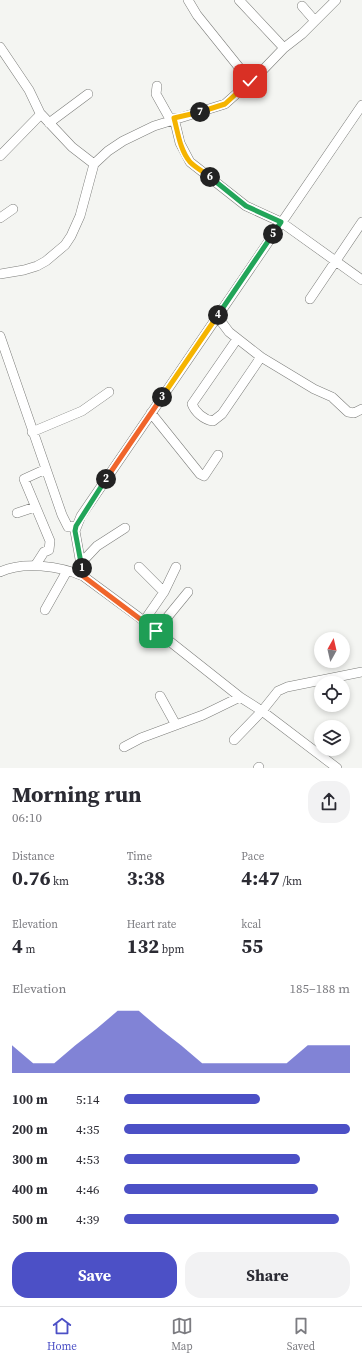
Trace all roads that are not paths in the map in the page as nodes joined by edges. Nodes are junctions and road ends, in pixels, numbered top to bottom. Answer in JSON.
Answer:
{"nodes":[{"id":1,"x":188,"y":0,"type":"edge"},
{"id":2,"x":239,"y":0,"type":"edge"},
{"id":3,"x":336,"y":0,"type":"edge"},
{"id":4,"x":302,"y":6,"type":"dead end"},
{"id":5,"x":315,"y":21,"type":"junction"},
{"id":6,"x":0,"y":47,"type":"edge"},
{"id":7,"x":284,"y":48,"type":"junction"},
{"id":8,"x":250,"y":81,"type":"junction"},
{"id":9,"x":157,"y":86,"type":"dead end"},
{"id":10,"x":88,"y":94,"type":"dead end"},
{"id":11,"x":362,"y":104,"type":"edge"},
{"id":12,"x":41,"y":114,"type":"junction"},
{"id":13,"x":172,"y":119,"type":"junction"},
{"id":14,"x":49,"y":123,"type":"junction"},
{"id":15,"x":0,"y":156,"type":"edge"},
{"id":16,"x":94,"y":164,"type":"junction"},
{"id":17,"x":13,"y":209,"type":"dead end"},
{"id":18,"x":0,"y":218,"type":"edge"},
{"id":19,"x":281,"y":222,"type":"junction"},
{"id":20,"x":362,"y":222,"type":"edge"},
{"id":21,"x":336,"y":261,"type":"junction"},
{"id":22,"x":0,"y":274,"type":"edge"},
{"id":23,"x":362,"y":280,"type":"edge"},
{"id":24,"x":310,"y":298,"type":"dead end"},
{"id":25,"x":217,"y":316,"type":"junction"},
{"id":26,"x":0,"y":336,"type":"edge"},
{"id":27,"x":237,"y":339,"type":"junction"},
{"id":28,"x":261,"y":357,"type":"junction"},
{"id":29,"x":109,"y":392,"type":"dead end"},
{"id":30,"x":362,"y":409,"type":"edge"},
{"id":31,"x":151,"y":413,"type":"junction"},
{"id":32,"x":32,"y":432,"type":"junction"},
{"id":33,"x":218,"y":455,"type":"dead end"},
{"id":34,"x":46,"y":469,"type":"junction"},
{"id":35,"x":35,"y":507,"type":"junction"},
{"id":36,"x":17,"y":513,"type":"dead end"},
{"id":37,"x":76,"y":526,"type":"junction"},
{"id":38,"x":125,"y":528,"type":"dead end"},
{"id":39,"x":81,"y":563,"type":"junction"},
{"id":40,"x":35,"y":566,"type":"junction"},
{"id":41,"x":139,"y":567,"type":"dead end"},
{"id":42,"x":176,"y":567,"type":"dead end"},
{"id":43,"x":0,"y":572,"type":"edge"},
{"id":44,"x":67,"y":572,"type":"junction"},
{"id":45,"x":83,"y":576,"type":"junction"},
{"id":46,"x":164,"y":592,"type":"junction"},
{"id":47,"x":188,"y":592,"type":"dead end"},
{"id":48,"x":45,"y":610,"type":"dead end"},
{"id":49,"x":144,"y":621,"type":"junction"},
{"id":50,"x":156,"y":631,"type":"junction"},
{"id":51,"x":362,"y":672,"type":"edge"},
{"id":52,"x":160,"y":696,"type":"dead end"},
{"id":53,"x":240,"y":697,"type":"junction"},
{"id":54,"x":262,"y":711,"type":"junction"},
{"id":55,"x":176,"y":725,"type":"junction"},
{"id":56,"x":234,"y":740,"type":"dead end"},
{"id":57,"x":124,"y":747,"type":"dead end"},
{"id":58,"x":337,"y":768,"type":"edge"}],
"edges":[{"from":1,"to":8,"type":"street"},
{"from":2,"to":7,"type":"street"},
{"from":3,"to":5,"type":"street"},
{"from":4,"to":5,"type":"street"},
{"from":5,"to":7,"type":"street"},
{"from":6,"to":12,"type":"street"},
{"from":7,"to":8,"type":"street"},
{"from":8,"to":13,"type":"street"},
{"from":9,"to":13,"type":"street"},
{"from":10,"to":14,"type":"street"},
{"from":11,"to":19,"type":"street"},
{"from":12,"to":14,"type":"street"},
{"from":12,"to":15,"type":"street"},
{"from":13,"to":16,"type":"street"},
{"from":13,"to":19,"type":"street"},
{"from":14,"to":16,"type":"street"},
{"from":16,"to":22,"type":"street"},
{"from":17,"to":18,"type":"street"},
{"from":19,"to":21,"type":"street"},
{"from":19,"to":25,"type":"street"},
{"from":20,"to":21,"type":"street"},
{"from":21,"to":23,"type":"street"},
{"from":21,"to":24,"type":"street"},
{"from":25,"to":27,"type":"street"},
{"from":25,"to":31,"type":"street"},
{"from":26,"to":32,"type":"street"},
{"from":27,"to":28,"type":"street"},
{"from":27,"to":28,"type":"street"},
{"from":28,"to":30,"type":"street"},
{"from":29,"to":32,"type":"street"},
{"from":31,"to":33,"type":"street"},
{"from":31,"to":37,"type":"street"},
{"from":32,"to":34,"type":"street"},
{"from":34,"to":35,"type":"street"},
{"from":34,"to":37,"type":"street"},
{"from":35,"to":36,"type":"street"},
{"from":35,"to":40,"type":"street"},
{"from":37,"to":39,"type":"street"},
{"from":38,"to":39,"type":"street"},
{"from":39,"to":45,"type":"street"},
{"from":40,"to":43,"type":"street"},
{"from":40,"to":44,"type":"street"},
{"from":41,"to":46,"type":"street"},
{"from":42,"to":46,"type":"street"},
{"from":44,"to":45,"type":"street"},
{"from":44,"to":48,"type":"street"},
{"from":45,"to":49,"type":"street"},
{"from":46,"to":49,"type":"street"},
{"from":47,"to":50,"type":"street"},
{"from":49,"to":50,"type":"street"},
{"from":50,"to":53,"type":"street"},
{"from":51,"to":54,"type":"street"},
{"from":52,"to":55,"type":"street"},
{"from":53,"to":54,"type":"street"},
{"from":53,"to":55,"type":"street"},
{"from":54,"to":56,"type":"street"},
{"from":54,"to":58,"type":"street"},
{"from":55,"to":57,"type":"street"}]}
